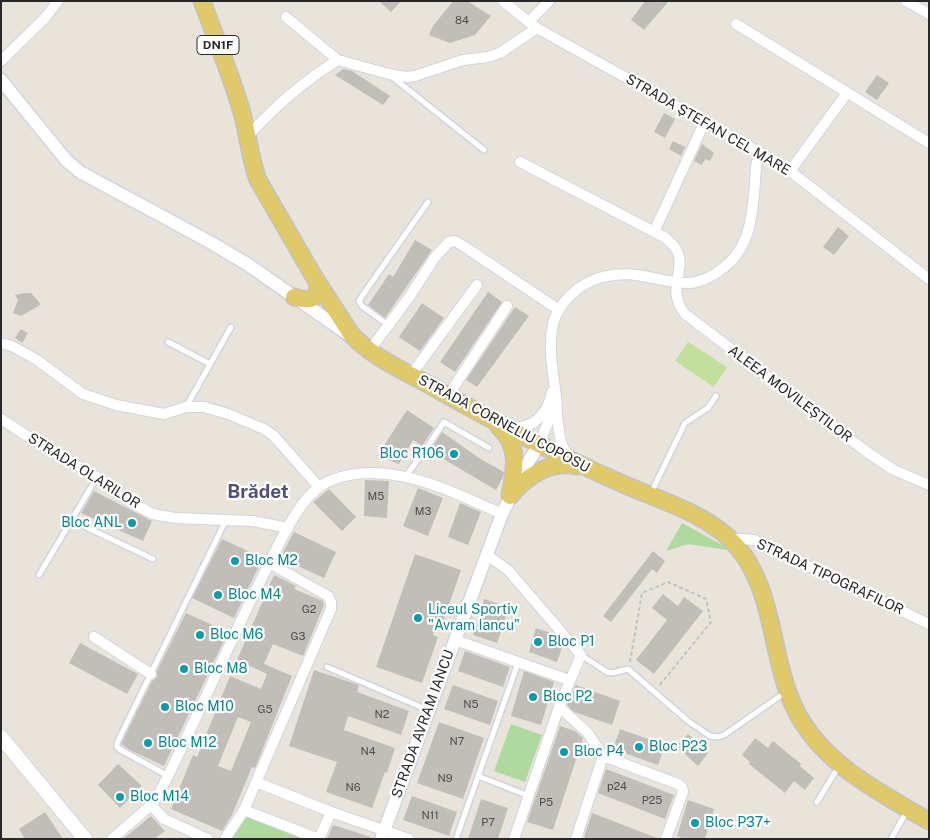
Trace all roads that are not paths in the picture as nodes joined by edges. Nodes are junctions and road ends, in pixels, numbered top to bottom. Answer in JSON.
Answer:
{"nodes":[{"id":1,"x":58,"y":1,"type":"edge"},
{"id":2,"x":202,"y":1,"type":"edge"},
{"id":3,"x":503,"y":1,"type":"edge"},
{"id":4,"x":549,"y":1,"type":"edge"},
{"id":5,"x":906,"y":1,"type":"edge"},
{"id":6,"x":929,"y":14,"type":"edge"},
{"id":7,"x":286,"y":17,"type":"dead end"},
{"id":8,"x":736,"y":24,"type":"dead end"},
{"id":9,"x":533,"y":25,"type":"junction"},
{"id":10,"x":338,"y":60,"type":"junction"},
{"id":11,"x":1,"y":61,"type":"edge"},
{"id":12,"x":389,"y":74,"type":"junction"},
{"id":13,"x":1,"y":80,"type":"edge"},
{"id":14,"x":847,"y":93,"type":"junction"},
{"id":15,"x":705,"y":121,"type":"junction"},
{"id":16,"x":248,"y":136,"type":"junction"},
{"id":17,"x":929,"y":143,"type":"edge"},
{"id":18,"x":484,"y":150,"type":"dead end"},
{"id":19,"x":761,"y":153,"type":"junction"},
{"id":20,"x":520,"y":162,"type":"dead end"},
{"id":21,"x":790,"y":171,"type":"junction"},
{"id":22,"x":428,"y":202,"type":"dead end"},
{"id":23,"x":654,"y":232,"type":"junction"},
{"id":24,"x":929,"y":279,"type":"edge"},
{"id":25,"x":317,"y":281,"type":"junction"},
{"id":26,"x":676,"y":282,"type":"junction"},
{"id":27,"x":477,"y":285,"type":"dead end"},
{"id":28,"x":294,"y":298,"type":"junction"},
{"id":29,"x":507,"y":306,"type":"dead end"},
{"id":30,"x":559,"y":310,"type":"junction"},
{"id":31,"x":388,"y":326,"type":"junction"},
{"id":32,"x":231,"y":327,"type":"dead end"},
{"id":33,"x":168,"y":342,"type":"dead end"},
{"id":34,"x":1,"y":343,"type":"edge"},
{"id":35,"x":364,"y":346,"type":"junction"},
{"id":36,"x":210,"y":364,"type":"junction"},
{"id":37,"x":411,"y":375,"type":"junction"},
{"id":38,"x":554,"y":384,"type":"junction"},
{"id":39,"x":448,"y":396,"type":"junction"},
{"id":40,"x":716,"y":396,"type":"dead end"},
{"id":41,"x":186,"y":407,"type":"junction"},
{"id":42,"x":1,"y":418,"type":"edge"},
{"id":43,"x":494,"y":422,"type":"junction"},
{"id":44,"x":539,"y":445,"type":"junction"},
{"id":45,"x":489,"y":448,"type":"dead end"},
{"id":46,"x":585,"y":467,"type":"junction"},
{"id":47,"x":97,"y":477,"type":"junction"},
{"id":48,"x":405,"y":477,"type":"junction"},
{"id":49,"x":929,"y":485,"type":"edge"},
{"id":50,"x":318,"y":486,"type":"junction"},
{"id":51,"x":510,"y":496,"type":"junction"},
{"id":52,"x":650,"y":496,"type":"junction"},
{"id":53,"x":502,"y":514,"type":"junction"},
{"id":54,"x":71,"y":520,"type":"junction"},
{"id":55,"x":226,"y":520,"type":"junction"},
{"id":56,"x":288,"y":528,"type":"junction"},
{"id":57,"x":729,"y":538,"type":"junction"},
{"id":58,"x":487,"y":555,"type":"junction"},
{"id":59,"x":153,"y":559,"type":"dead end"},
{"id":60,"x":270,"y":563,"type":"junction"},
{"id":61,"x":38,"y":575,"type":"dead end"},
{"id":62,"x":929,"y":624,"type":"edge"},
{"id":63,"x":94,"y":637,"type":"dead end"},
{"id":64,"x":454,"y":640,"type":"junction"},
{"id":65,"x":581,"y":655,"type":"junction"},
{"id":66,"x":518,"y":663,"type":"junction"},
{"id":67,"x":327,"y":667,"type":"dead end"},
{"id":68,"x":151,"y":674,"type":"junction"},
{"id":69,"x":569,"y":680,"type":"junction"},
{"id":70,"x":787,"y":691,"type":"junction"},
{"id":71,"x":559,"y":707,"type":"junction"},
{"id":72,"x":428,"y":710,"type":"junction"},
{"id":73,"x":1,"y":738,"type":"edge"},
{"id":74,"x":603,"y":756,"type":"junction"},
{"id":75,"x":839,"y":765,"type":"junction"},
{"id":76,"x":168,"y":776,"type":"junction"},
{"id":77,"x":478,"y":776,"type":"junction"},
{"id":78,"x":256,"y":782,"type":"junction"},
{"id":79,"x":530,"y":796,"type":"junction"},
{"id":80,"x":817,"y":802,"type":"dead end"},
{"id":81,"x":151,"y":805,"type":"junction"},
{"id":82,"x":908,"y":809,"type":"junction"},
{"id":83,"x":244,"y":810,"type":"junction"},
{"id":84,"x":330,"y":812,"type":"junction"},
{"id":85,"x":929,"y":821,"type":"edge"},
{"id":86,"x":382,"y":834,"type":"edge"},
{"id":87,"x":204,"y":838,"type":"edge"},
{"id":88,"x":85,"y":839,"type":"edge"},
{"id":89,"x":112,"y":839,"type":"edge"},
{"id":90,"x":225,"y":839,"type":"edge"},
{"id":91,"x":319,"y":839,"type":"edge"},
{"id":92,"x":409,"y":839,"type":"edge"},
{"id":93,"x":456,"y":839,"type":"edge"},
{"id":94,"x":514,"y":839,"type":"edge"},
{"id":95,"x":576,"y":839,"type":"edge"},
{"id":96,"x":666,"y":839,"type":"edge"},
{"id":97,"x":891,"y":839,"type":"edge"}],
"edges":[{"from":1,"to":11,"type":"street"},
{"from":2,"to":16,"type":"main road","number":"DN1F"},
{"from":3,"to":9,"type":"street","name":"STRADA ȘTEFAN CEL MARE"},
{"from":4,"to":9,"type":"street"},
{"from":5,"to":6,"type":"street"},
{"from":7,"to":10,"type":"street"},
{"from":8,"to":14,"type":"street"},
{"from":9,"to":12,"type":"street"},
{"from":9,"to":15,"type":"street","name":"STRADA ȘTEFAN CEL MARE"},
{"from":10,"to":12,"type":"street"},
{"from":10,"to":16,"type":"street"},
{"from":12,"to":18,"type":"lane"},
{"from":13,"to":28,"type":"street","name":"STRADA CORNELIU COPOSU"},
{"from":14,"to":17,"type":"street"},
{"from":14,"to":21,"type":"street"},
{"from":15,"to":19,"type":"street","name":"STRADA ȘTEFAN CEL MARE"},
{"from":15,"to":23,"type":"street"},
{"from":16,"to":25,"type":"main road"},
{"from":19,"to":21,"type":"street","name":"STRADA ȘTEFAN CEL MARE"},
{"from":19,"to":26,"type":"street"},
{"from":20,"to":23,"type":"street"},
{"from":21,"to":24,"type":"street","name":"STRADA ȘTEFAN CEL MARE"},
{"from":22,"to":31,"type":"lane"},
{"from":23,"to":26,"type":"street","name":"ALEEA MOVILEȘTILOR"},
{"from":25,"to":28,"type":"main road"},
{"from":25,"to":35,"type":"main road"},
{"from":26,"to":30,"type":"street"},
{"from":26,"to":49,"type":"street","name":"ALEEA MOVILEȘTILOR"},
{"from":27,"to":37,"type":"street"},
{"from":28,"to":35,"type":"street","name":"STRADA CORNELIU COPOSU"},
{"from":29,"to":39,"type":"street"},
{"from":30,"to":31,"type":"street"},
{"from":30,"to":38,"type":"street"},
{"from":31,"to":35,"type":"street"},
{"from":32,"to":36,"type":"lane"},
{"from":33,"to":36,"type":"lane"},
{"from":34,"to":41,"type":"street"},
{"from":35,"to":37,"type":"main road","name":"STRADA CORNELIU COPOSU"},
{"from":36,"to":41,"type":"lane"},
{"from":37,"to":39,"type":"main road","name":"STRADA CORNELIU COPOSU"},
{"from":38,"to":43,"type":"street"},
{"from":38,"to":44,"type":"street"},
{"from":38,"to":46,"type":"street"},
{"from":39,"to":43,"type":"main road","name":"STRADA CORNELIU COPOSU"},
{"from":40,"to":52,"type":"lane"},
{"from":41,"to":50,"type":"street"},
{"from":42,"to":47,"type":"street","name":"STRADA OLARILOR"},
{"from":43,"to":44,"type":"main road","name":"STRADA CORNELIU COPOSU"},
{"from":43,"to":51,"type":"main road"},
{"from":44,"to":46,"type":"main road","name":"STRADA CORNELIU COPOSU"},
{"from":44,"to":51,"type":"street","name":"STRADA AVRAM IANCU"},
{"from":45,"to":48,"type":"lane"},
{"from":46,"to":51,"type":"main road"},
{"from":46,"to":52,"type":"main road","name":"STRADA CORNELIU COPOSU"},
{"from":47,"to":54,"type":"lane"},
{"from":47,"to":55,"type":"street","name":"STRADA OLARILOR"},
{"from":48,"to":50,"type":"street"},
{"from":48,"to":53,"type":"street"},
{"from":50,"to":56,"type":"street"},
{"from":51,"to":53,"type":"street","name":"STRADA AVRAM IANCU"},
{"from":52,"to":57,"type":"main road","name":"STRADA CORNELIU COPOSU"},
{"from":53,"to":58,"type":"street","name":"STRADA AVRAM IANCU"},
{"from":54,"to":59,"type":"lane"},
{"from":54,"to":61,"type":"lane"},
{"from":55,"to":56,"type":"street","name":"STRADA OLARILOR"},
{"from":55,"to":68,"type":"lane"},
{"from":56,"to":60,"type":"street"},
{"from":57,"to":62,"type":"street","name":"STRADA TIPOGRAFILOR"},
{"from":57,"to":70,"type":"main road","name":"STRADA CORNELIU COPOSU"},
{"from":58,"to":64,"type":"street","name":"STRADA AVRAM IANCU"},
{"from":58,"to":65,"type":"street"},
{"from":60,"to":76,"type":"street"},
{"from":60,"to":78,"type":"street"},
{"from":63,"to":68,"type":"street"},
{"from":64,"to":66,"type":"street"},
{"from":64,"to":72,"type":"street","name":"STRADA AVRAM IANCU"},
{"from":65,"to":69,"type":"street"},
{"from":65,"to":70,"type":"lane"},
{"from":66,"to":69,"type":"street"},
{"from":66,"to":77,"type":"lane"},
{"from":67,"to":72,"type":"lane"},
{"from":68,"to":76,"type":"lane"},
{"from":69,"to":71,"type":"street"},
{"from":70,"to":75,"type":"main road","name":"STRADA CORNELIU COPOSU"},
{"from":71,"to":74,"type":"street"},
{"from":71,"to":79,"type":"street"},
{"from":72,"to":86,"type":"street","name":"STRADA AVRAM IANCU"},
{"from":73,"to":88,"type":"main road"},
{"from":74,"to":95,"type":"street"},
{"from":74,"to":96,"type":"street"},
{"from":75,"to":80,"type":"lane"},
{"from":75,"to":82,"type":"main road","name":"STRADA CORNELIU COPOSU"},
{"from":76,"to":81,"type":"street"},
{"from":77,"to":79,"type":"lane"},
{"from":77,"to":93,"type":"lane"},
{"from":78,"to":83,"type":"street"},
{"from":78,"to":84,"type":"street"},
{"from":79,"to":94,"type":"street"},
{"from":81,"to":87,"type":"street"},
{"from":81,"to":89,"type":"street"},
{"from":82,"to":85,"type":"main road","name":"STRADA CORNELIU COPOSU"},
{"from":82,"to":97,"type":"lane"},
{"from":83,"to":90,"type":"street"},
{"from":83,"to":91,"type":"street"},
{"from":84,"to":86,"type":"street"},
{"from":84,"to":91,"type":"street"},
{"from":86,"to":92,"type":"street"}]}
